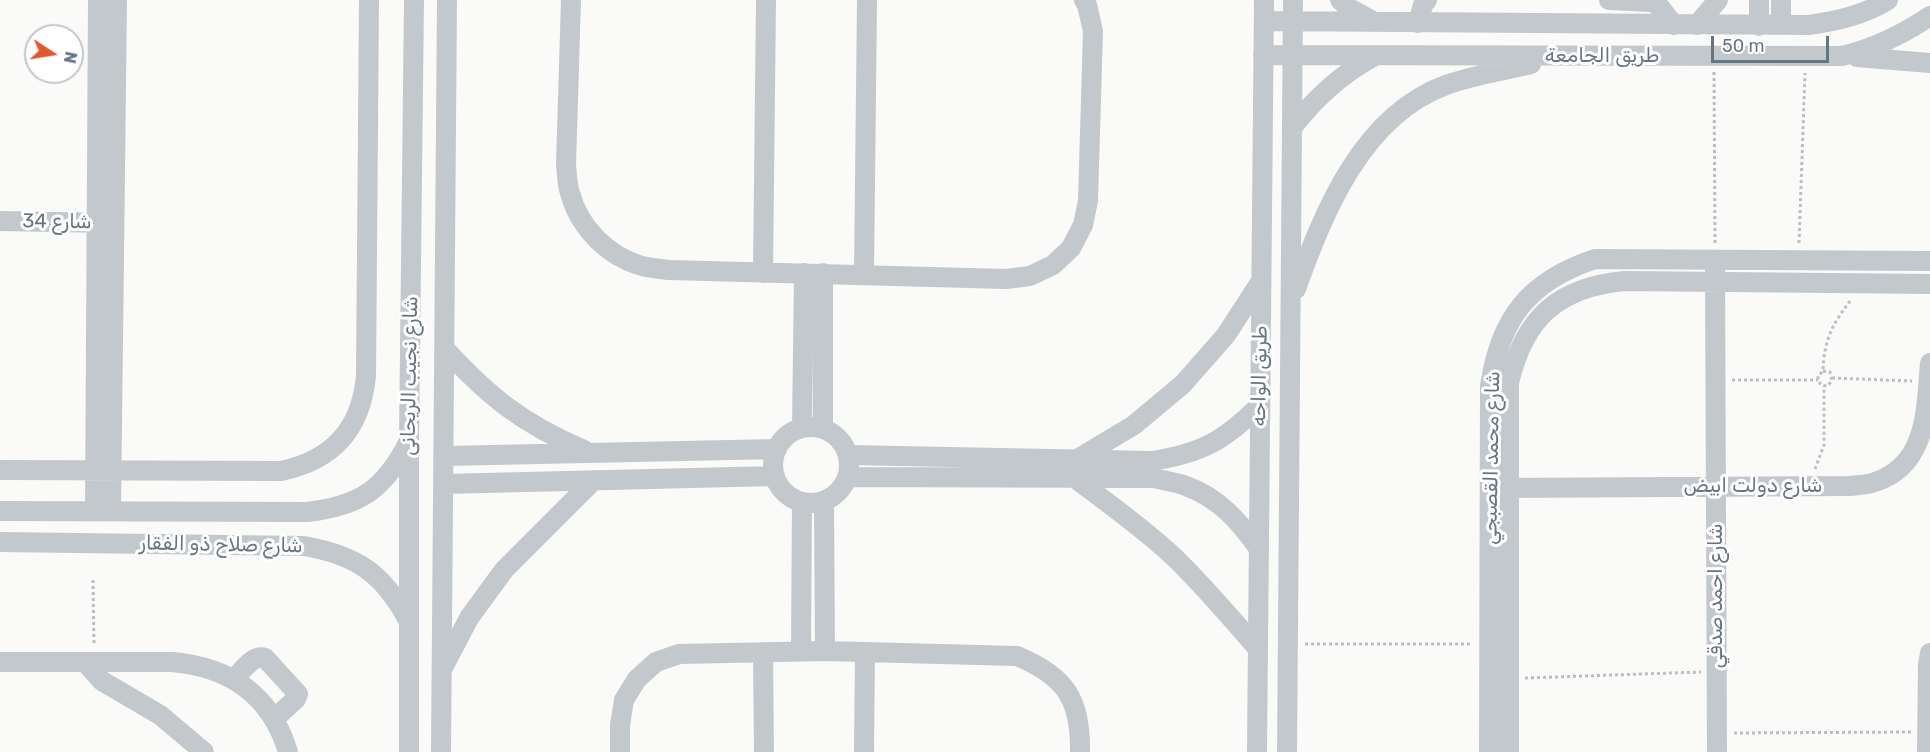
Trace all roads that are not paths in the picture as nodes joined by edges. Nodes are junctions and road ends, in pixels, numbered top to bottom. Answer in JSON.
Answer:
{"nodes":[{"id":1,"x":98,"y":0,"type":"edge"},
{"id":2,"x":117,"y":0,"type":"edge"},
{"id":3,"x":369,"y":0,"type":"edge"},
{"id":4,"x":414,"y":0,"type":"edge"},
{"id":5,"x":447,"y":0,"type":"edge"},
{"id":6,"x":571,"y":0,"type":"edge"},
{"id":7,"x":766,"y":0,"type":"edge"},
{"id":8,"x":867,"y":0,"type":"edge"},
{"id":9,"x":1084,"y":0,"type":"edge"},
{"id":10,"x":1264,"y":0,"type":"edge"},
{"id":11,"x":1293,"y":0,"type":"edge"},
{"id":12,"x":1340,"y":0,"type":"edge"},
{"id":13,"x":1427,"y":0,"type":"edge"},
{"id":14,"x":1610,"y":0,"type":"edge"},
{"id":15,"x":1718,"y":0,"type":"edge"},
{"id":16,"x":1759,"y":0,"type":"edge"},
{"id":17,"x":1781,"y":0,"type":"edge"},
{"id":18,"x":1881,"y":2,"type":"edge"},
{"id":19,"x":1930,"y":16,"type":"edge"},
{"id":20,"x":1264,"y":21,"type":"junction"},
{"id":21,"x":1293,"y":21,"type":"junction"},
{"id":22,"x":1375,"y":22,"type":"junction"},
{"id":23,"x":1418,"y":22,"type":"junction"},
{"id":24,"x":1674,"y":25,"type":"junction"},
{"id":25,"x":1697,"y":25,"type":"junction"},
{"id":26,"x":1759,"y":26,"type":"junction"},
{"id":27,"x":1781,"y":26,"type":"junction"},
{"id":28,"x":1263,"y":55,"type":"junction"},
{"id":29,"x":1293,"y":55,"type":"junction"},
{"id":30,"x":1375,"y":56,"type":"junction"},
{"id":31,"x":1562,"y":56,"type":"junction"},
{"id":32,"x":1842,"y":57,"type":"junction"},
{"id":33,"x":1930,"y":63,"type":"edge"},
{"id":34,"x":1292,"y":128,"type":"junction"},
{"id":35,"x":0,"y":221,"type":"edge"},
{"id":36,"x":105,"y":223,"type":"junction"},
{"id":37,"x":1715,"y":260,"type":"junction"},
{"id":38,"x":1930,"y":261,"type":"edge"},
{"id":39,"x":763,"y":273,"type":"junction"},
{"id":40,"x":813,"y":273,"type":"junction"},
{"id":41,"x":864,"y":274,"type":"junction"},
{"id":42,"x":1261,"y":281,"type":"junction"},
{"id":43,"x":1715,"y":281,"type":"junction"},
{"id":44,"x":1930,"y":284,"type":"edge"},
{"id":45,"x":1291,"y":305,"type":"junction"},
{"id":46,"x":444,"y":349,"type":"junction"},
{"id":47,"x":1929,"y":372,"type":"edge"},
{"id":48,"x":1260,"y":405,"type":"junction"},
{"id":49,"x":802,"y":428,"type":"junction"},
{"id":50,"x":824,"y":429,"type":"junction"},
{"id":51,"x":409,"y":440,"type":"junction"},
{"id":52,"x":777,"y":449,"type":"junction"},
{"id":53,"x":592,"y":453,"type":"junction"},
{"id":54,"x":444,"y":456,"type":"junction"},
{"id":55,"x":848,"y":456,"type":"junction"},
{"id":56,"x":1079,"y":458,"type":"junction"},
{"id":57,"x":0,"y":470,"type":"edge"},
{"id":58,"x":103,"y":470,"type":"junction"},
{"id":59,"x":775,"y":476,"type":"junction"},
{"id":60,"x":847,"y":477,"type":"junction"},
{"id":61,"x":1076,"y":479,"type":"junction"},
{"id":62,"x":594,"y":480,"type":"junction"},
{"id":63,"x":443,"y":484,"type":"junction"},
{"id":64,"x":1716,"y":486,"type":"junction"},
{"id":65,"x":1499,"y":488,"type":"junction"},
{"id":66,"x":824,"y":501,"type":"junction"},
{"id":67,"x":802,"y":502,"type":"junction"},
{"id":68,"x":0,"y":511,"type":"edge"},
{"id":69,"x":103,"y":511,"type":"junction"},
{"id":70,"x":244,"y":512,"type":"junction"},
{"id":71,"x":0,"y":542,"type":"edge"},
{"id":72,"x":244,"y":545,"type":"junction"},
{"id":73,"x":1259,"y":549,"type":"junction"},
{"id":74,"x":410,"y":623,"type":"junction"},
{"id":75,"x":1258,"y":650,"type":"junction"},
{"id":76,"x":801,"y":651,"type":"junction"},
{"id":77,"x":825,"y":651,"type":"junction"},
{"id":78,"x":763,"y":652,"type":"junction"},
{"id":79,"x":865,"y":652,"type":"junction"},
{"id":80,"x":1930,"y":653,"type":"edge"},
{"id":81,"x":89,"y":662,"type":"junction"},
{"id":82,"x":0,"y":663,"type":"edge"},
{"id":83,"x":441,"y":671,"type":"junction"},
{"id":84,"x":234,"y":679,"type":"junction"},
{"id":85,"x":274,"y":719,"type":"junction"},
{"id":86,"x":1717,"y":742,"type":"edge"},
{"id":87,"x":202,"y":751,"type":"edge"},
{"id":88,"x":288,"y":752,"type":"edge"},
{"id":89,"x":409,"y":752,"type":"edge"},
{"id":90,"x":441,"y":752,"type":"edge"},
{"id":91,"x":620,"y":752,"type":"edge"},
{"id":92,"x":764,"y":752,"type":"edge"},
{"id":93,"x":864,"y":752,"type":"edge"},
{"id":94,"x":1080,"y":752,"type":"edge"},
{"id":95,"x":1257,"y":752,"type":"edge"},
{"id":96,"x":1287,"y":752,"type":"edge"},
{"id":97,"x":1489,"y":752,"type":"edge"},
{"id":98,"x":1509,"y":752,"type":"edge"},
{"id":99,"x":1928,"y":752,"type":"edge"}],
"edges":[{"from":1,"to":36,"type":"street"},
{"from":2,"to":36,"type":"street"},
{"from":3,"to":58,"type":"street"},
{"from":4,"to":51,"type":"street","name":"شارع نجيب الريحانى"},
{"from":5,"to":46,"type":"street","name":"شارع نجيب الريحانى"},
{"from":6,"to":39,"type":"street"},
{"from":7,"to":39,"type":"street"},
{"from":8,"to":41,"type":"street"},
{"from":9,"to":41,"type":"street"},
{"from":10,"to":20,"type":"street","name":"طريق الواحه"},
{"from":11,"to":21,"type":"street","name":"طريق الواحه"},
{"from":12,"to":22,"type":"street"},
{"from":13,"to":23,"type":"street"},
{"from":14,"to":24,"type":"street"},
{"from":15,"to":25,"type":"street"},
{"from":16,"to":26,"type":"street"},
{"from":17,"to":27,"type":"street"},
{"from":18,"to":27,"type":"street","name":"طريق الجامعة"},
{"from":19,"to":32,"type":"street","name":"طريق الجامعة"},
{"from":20,"to":21,"type":"street","name":"طريق الجامعة"},
{"from":20,"to":28,"type":"street","name":"طريق الواحه"},
{"from":21,"to":22,"type":"street","name":"طريق الجامعة"},
{"from":21,"to":29,"type":"street","name":"طريق الواحه"},
{"from":22,"to":23,"type":"street","name":"طريق الجامعة"},
{"from":23,"to":24,"type":"street","name":"طريق الجامعة"},
{"from":24,"to":25,"type":"street","name":"طريق الجامعة"},
{"from":25,"to":26,"type":"street","name":"طريق الجامعة"},
{"from":26,"to":27,"type":"street","name":"طريق الجامعة"},
{"from":28,"to":29,"type":"street","name":"طريق الجامعة"},
{"from":28,"to":42,"type":"street","name":"طريق الواحه"},
{"from":29,"to":30,"type":"street","name":"طريق الجامعة"},
{"from":29,"to":34,"type":"street","name":"طريق الواحه"},
{"from":30,"to":31,"type":"street","name":"طريق الجامعة"},
{"from":30,"to":34,"type":"street"},
{"from":31,"to":32,"type":"street","name":"طريق الجامعة"},
{"from":31,"to":45,"type":"street"},
{"from":32,"to":33,"type":"street"},
{"from":34,"to":45,"type":"street","name":"طريق الواحه"},
{"from":35,"to":36,"type":"street","name":"شارع 34"},
{"from":36,"to":58,"type":"street"},
{"from":37,"to":38,"type":"street","name":"شارع محمد القصبجي"},
{"from":37,"to":43,"type":"street","name":"شارع احمد صدقي"},
{"from":37,"to":65,"type":"street","name":"شارع محمد القصبجي"},
{"from":39,"to":40,"type":"street"},
{"from":40,"to":41,"type":"street"},
{"from":40,"to":49,"type":"street"},
{"from":40,"to":50,"type":"street"},
{"from":42,"to":48,"type":"street","name":"طريق الواحه"},
{"from":42,"to":56,"type":"street"},
{"from":43,"to":44,"type":"street","name":"شارع محمد القصبجي"},
{"from":43,"to":64,"type":"street","name":"شارع احمد صدقي"},
{"from":43,"to":65,"type":"street","name":"شارع محمد القصبجي"},
{"from":45,"to":96,"type":"street","name":"طريق الواحه"},
{"from":46,"to":53,"type":"street"},
{"from":46,"to":54,"type":"street","name":"شارع نجيب الريحانى"},
{"from":47,"to":64,"type":"street","name":"شارع دولت ابيض"},
{"from":48,"to":56,"type":"street"},
{"from":48,"to":73,"type":"street","name":"طريق الواحه"},
{"from":49,"to":50,"type":"street"},
{"from":49,"to":52,"type":"street"},
{"from":50,"to":55,"type":"street"},
{"from":51,"to":70,"type":"street","name":"شارع صلاح ذو الفقار"},
{"from":51,"to":74,"type":"street","name":"شارع نجيب الريحانى"},
{"from":52,"to":53,"type":"street"},
{"from":52,"to":59,"type":"street"},
{"from":53,"to":54,"type":"street"},
{"from":54,"to":63,"type":"street","name":"شارع نجيب الريحانى"},
{"from":55,"to":56,"type":"street"},
{"from":55,"to":60,"type":"street"},
{"from":57,"to":58,"type":"street"},
{"from":58,"to":69,"type":"street"},
{"from":59,"to":62,"type":"street"},
{"from":59,"to":67,"type":"street"},
{"from":60,"to":61,"type":"street"},
{"from":60,"to":66,"type":"street"},
{"from":61,"to":73,"type":"street"},
{"from":61,"to":75,"type":"street"},
{"from":62,"to":63,"type":"street"},
{"from":62,"to":83,"type":"street"},
{"from":63,"to":83,"type":"street","name":"شارع نجيب الريحانى"},
{"from":64,"to":65,"type":"street","name":"شارع دولت ابيض"},
{"from":64,"to":86,"type":"street","name":"شارع احمد صدقي"},
{"from":65,"to":97,"type":"street","name":"شارع محمد القصبجي"},
{"from":65,"to":98,"type":"street","name":"شارع محمد القصبجي"},
{"from":66,"to":67,"type":"street"},
{"from":66,"to":77,"type":"street"},
{"from":67,"to":76,"type":"street"},
{"from":68,"to":69,"type":"street","name":"شارع صلاح ذو الفقار"},
{"from":69,"to":70,"type":"street","name":"شارع صلاح ذو الفقار"},
{"from":70,"to":72,"type":"street"},
{"from":71,"to":72,"type":"street","name":"شارع صلاح ذو الفقار"},
{"from":72,"to":74,"type":"street","name":"شارع صلاح ذو الفقار"},
{"from":73,"to":75,"type":"street","name":"طريق الواحه"},
{"from":74,"to":89,"type":"street","name":"شارع نجيب الريحانى"},
{"from":75,"to":95,"type":"street","name":"طريق الواحه"},
{"from":76,"to":77,"type":"street"},
{"from":76,"to":78,"type":"street"},
{"from":77,"to":79,"type":"street"},
{"from":78,"to":91,"type":"street"},
{"from":78,"to":92,"type":"street"},
{"from":79,"to":93,"type":"street"},
{"from":79,"to":94,"type":"street"},
{"from":80,"to":99,"type":"street"},
{"from":81,"to":82,"type":"street"},
{"from":81,"to":84,"type":"street"},
{"from":81,"to":87,"type":"street"},
{"from":83,"to":90,"type":"street","name":"شارع نجيب الريحانى"},
{"from":84,"to":85,"type":"street"},
{"from":84,"to":85,"type":"street"},
{"from":85,"to":88,"type":"street"}]}
